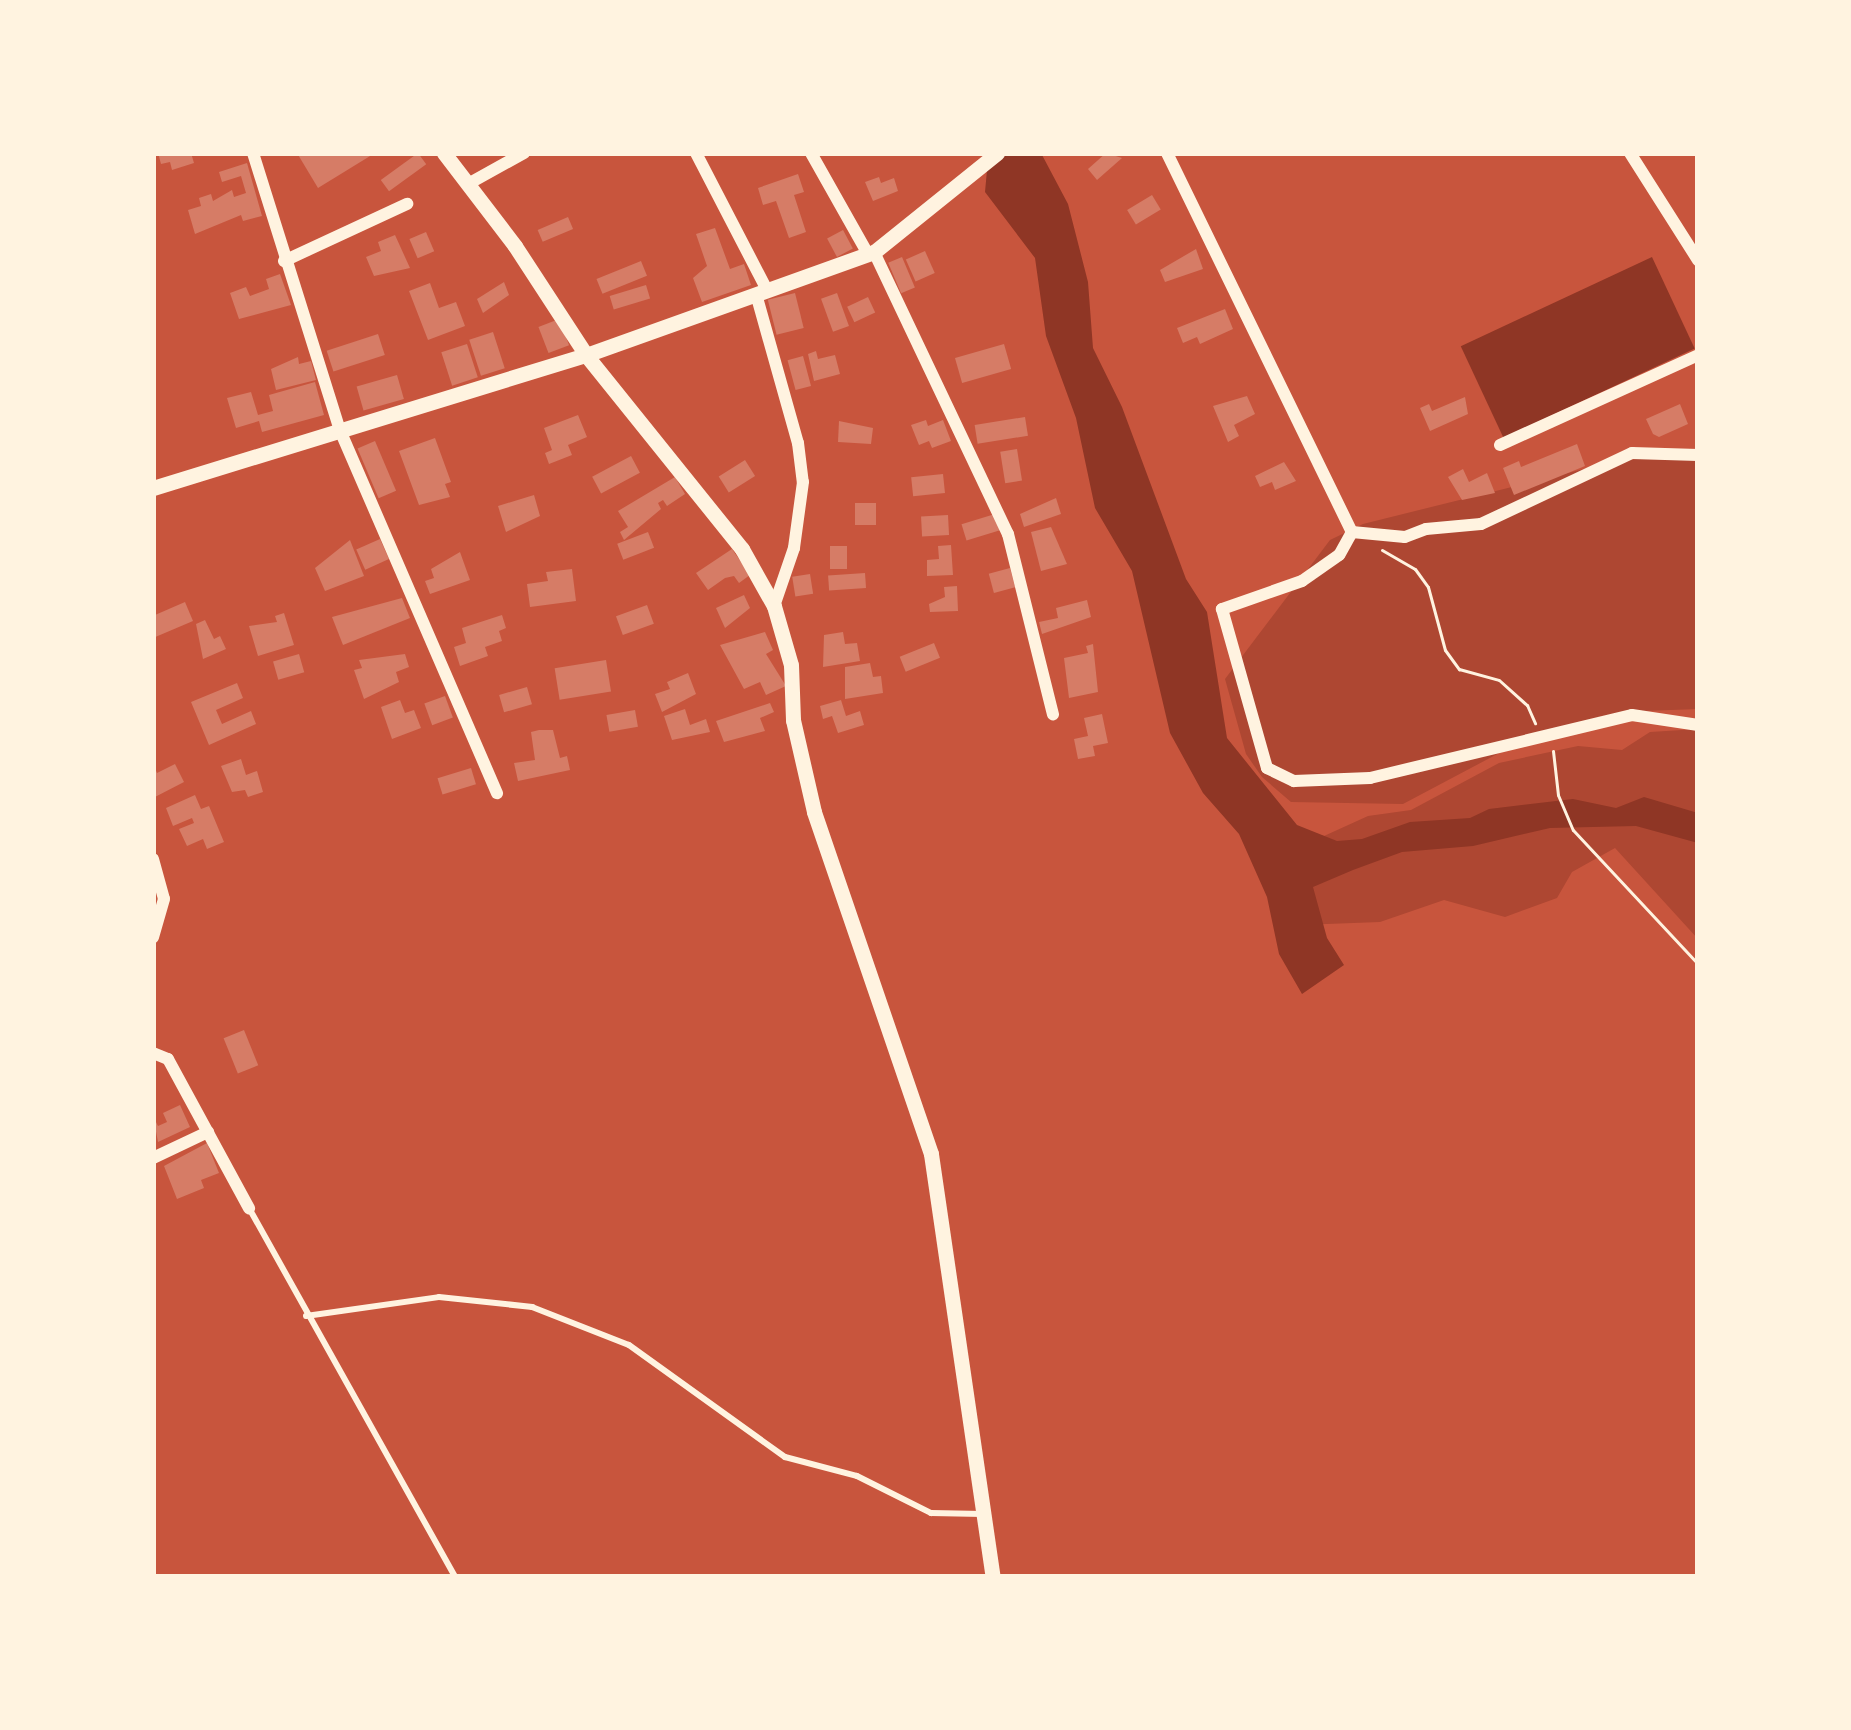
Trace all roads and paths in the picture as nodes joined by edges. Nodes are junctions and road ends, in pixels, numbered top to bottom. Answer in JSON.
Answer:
{"nodes":[{"id":1,"x":254,"y":153,"type":"edge"},
{"id":2,"x":444,"y":153,"type":"edge"},
{"id":3,"x":524,"y":153,"type":"edge"},
{"id":4,"x":696,"y":153,"type":"edge"},
{"id":5,"x":811,"y":153,"type":"edge"},
{"id":6,"x":997,"y":153,"type":"edge"},
{"id":7,"x":1167,"y":153,"type":"edge"},
{"id":8,"x":1630,"y":153,"type":"edge"},
{"id":9,"x":467,"y":184,"type":"junction"},
{"id":10,"x":407,"y":204,"type":"dead end"},
{"id":11,"x":871,"y":253,"type":"junction"},
{"id":12,"x":1698,"y":260,"type":"edge"},
{"id":13,"x":284,"y":261,"type":"junction"},
{"id":14,"x":762,"y":292,"type":"junction"},
{"id":15,"x":586,"y":355,"type":"junction"},
{"id":16,"x":1698,"y":355,"type":"edge"},
{"id":17,"x":339,"y":428,"type":"junction"},
{"id":18,"x":1499,"y":445,"type":"dead end"},
{"id":19,"x":1698,"y":455,"type":"edge"},
{"id":20,"x":153,"y":488,"type":"edge"},
{"id":21,"x":1352,"y":532,"type":"junction"},
{"id":22,"x":774,"y":606,"type":"junction"},
{"id":23,"x":1053,"y":714,"type":"dead end"},
{"id":24,"x":1698,"y":724,"type":"edge"},
{"id":25,"x":1542,"y":738,"type":"junction"},
{"id":26,"x":497,"y":793,"type":"dead end"},
{"id":27,"x":153,"y":860,"type":"edge"},
{"id":28,"x":153,"y":938,"type":"edge"},
{"id":29,"x":1698,"y":964,"type":"edge"},
{"id":30,"x":153,"y":1053,"type":"edge"},
{"id":31,"x":208,"y":1132,"type":"junction"},
{"id":32,"x":153,"y":1158,"type":"edge"},
{"id":33,"x":249,"y":1208,"type":"joint"},
{"id":34,"x":306,"y":1316,"type":"junction"},
{"id":35,"x":984,"y":1514,"type":"junction"},
{"id":36,"x":455,"y":1577,"type":"edge"},
{"id":37,"x":993,"y":1577,"type":"edge"}],
"edges":[{"from":1,"to":13,"type":"street"},
{"from":2,"to":9,"type":"street"},
{"from":3,"to":9,"type":"street"},
{"from":4,"to":14,"type":"street"},
{"from":5,"to":11,"type":"street"},
{"from":6,"to":11,"type":"street"},
{"from":7,"to":21,"type":"street"},
{"from":8,"to":12,"type":"street"},
{"from":9,"to":15,"type":"street"},
{"from":10,"to":13,"type":"street"},
{"from":11,"to":14,"type":"street"},
{"from":11,"to":23,"type":"street"},
{"from":13,"to":17,"type":"street"},
{"from":14,"to":15,"type":"street"},
{"from":14,"to":22,"type":"street"},
{"from":15,"to":17,"type":"street"},
{"from":15,"to":22,"type":"street"},
{"from":16,"to":18,"type":"street"},
{"from":17,"to":20,"type":"street"},
{"from":17,"to":26,"type":"street"},
{"from":19,"to":21,"type":"street"},
{"from":21,"to":25,"type":"path"},
{"from":21,"to":25,"type":"street"},
{"from":22,"to":35,"type":"street"},
{"from":24,"to":25,"type":"street"},
{"from":25,"to":29,"type":"path"},
{"from":27,"to":28,"type":"street"},
{"from":30,"to":31,"type":"street"},
{"from":31,"to":32,"type":"street"},
{"from":31,"to":33,"type":"street"},
{"from":33,"to":34,"type":"lane"},
{"from":34,"to":35,"type":"lane"},
{"from":34,"to":36,"type":"lane"},
{"from":35,"to":37,"type":"street"}]}
